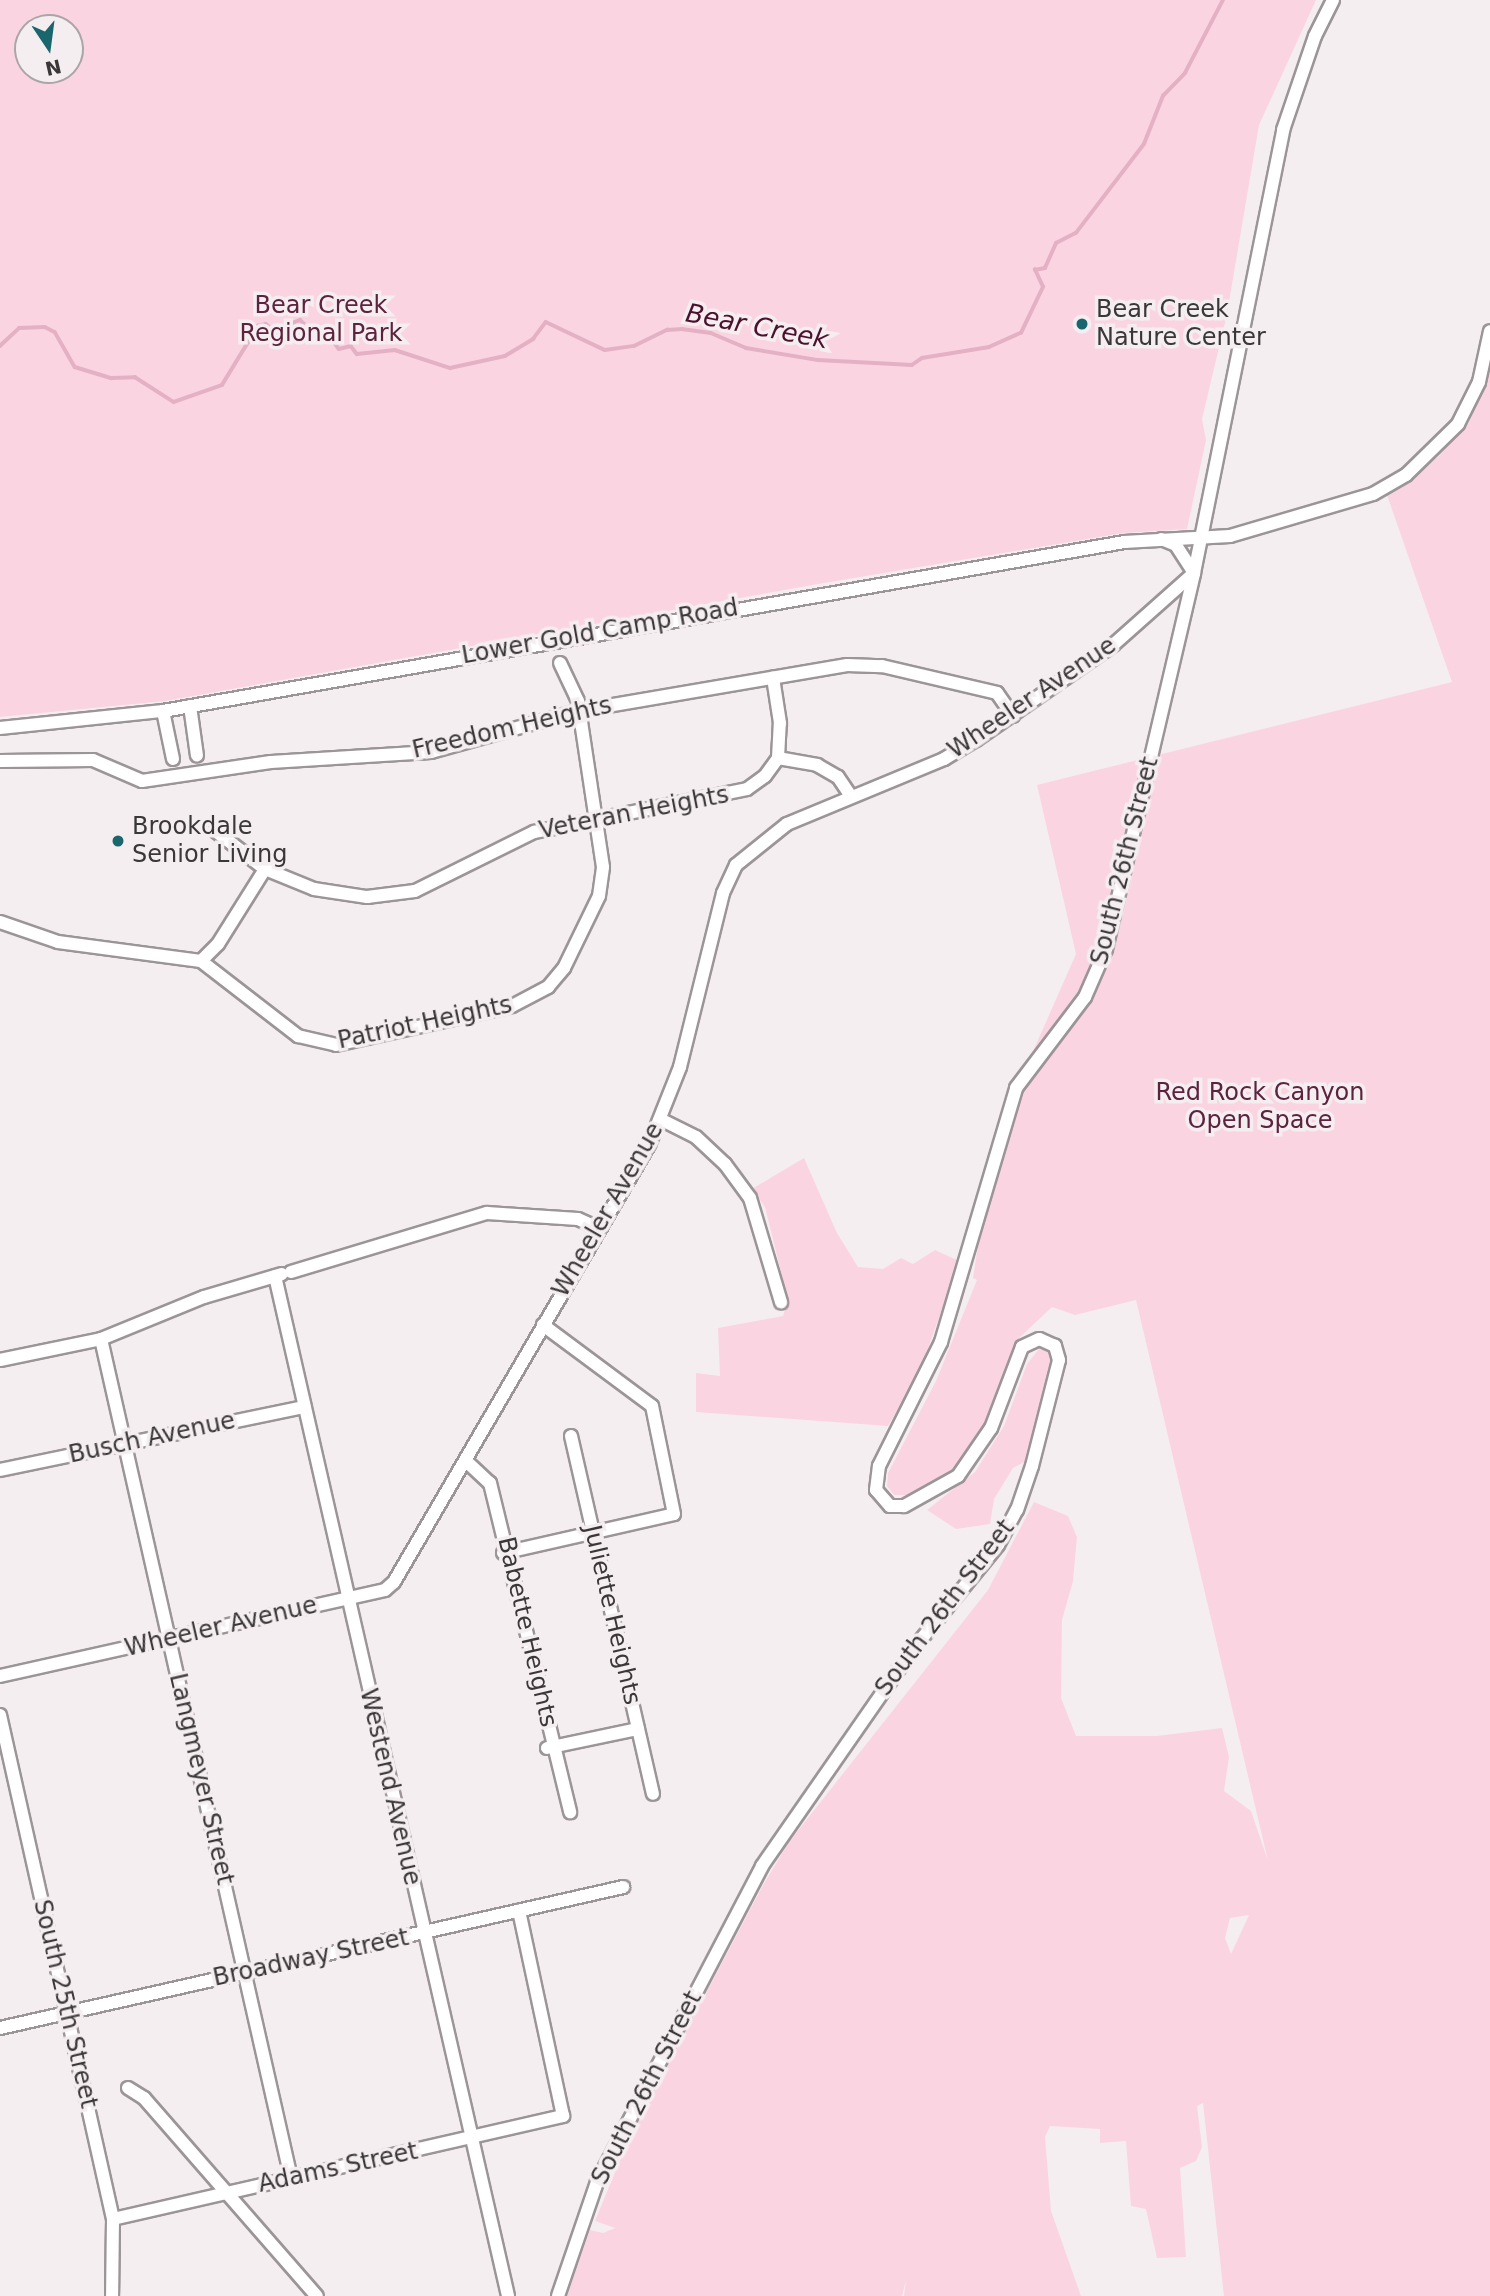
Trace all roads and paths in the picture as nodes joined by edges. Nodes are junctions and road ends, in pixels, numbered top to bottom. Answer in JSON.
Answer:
{"nodes":[{"id":1,"x":1333,"y":0,"type":"edge"},
{"id":2,"x":1490,"y":331,"type":"edge"},
{"id":3,"x":1161,"y":539,"type":"junction"},
{"id":4,"x":1200,"y":539,"type":"junction"},
{"id":5,"x":1194,"y":573,"type":"junction"},
{"id":6,"x":560,"y":663,"type":"dead end"},
{"id":7,"x":773,"y":678,"type":"junction"},
{"id":8,"x":190,"y":706,"type":"junction"},
{"id":9,"x":163,"y":710,"type":"junction"},
{"id":10,"x":578,"y":711,"type":"junction"},
{"id":11,"x":1013,"y":716,"type":"junction"},
{"id":12,"x":0,"y":728,"type":"edge"},
{"id":13,"x":778,"y":758,"type":"junction"},
{"id":14,"x":0,"y":761,"type":"edge"},
{"id":15,"x":851,"y":796,"type":"junction"},
{"id":16,"x":596,"y":819,"type":"junction"},
{"id":17,"x":215,"y":830,"type":"dead end"},
{"id":18,"x":265,"y":869,"type":"junction"},
{"id":19,"x":0,"y":922,"type":"edge"},
{"id":20,"x":201,"y":961,"type":"junction"},
{"id":21,"x":660,"y":1119,"type":"junction"},
{"id":22,"x":598,"y":1228,"type":"junction"},
{"id":23,"x":283,"y":1274,"type":"junction"},
{"id":24,"x":781,"y":1302,"type":"dead end"},
{"id":25,"x":543,"y":1325,"type":"junction"},
{"id":26,"x":101,"y":1339,"type":"junction"},
{"id":27,"x":0,"y":1360,"type":"edge"},
{"id":28,"x":305,"y":1407,"type":"junction"},
{"id":29,"x":571,"y":1436,"type":"dead end"},
{"id":30,"x":123,"y":1443,"type":"junction"},
{"id":31,"x":466,"y":1461,"type":"junction"},
{"id":32,"x":0,"y":1470,"type":"edge"},
{"id":33,"x":593,"y":1532,"type":"junction"},
{"id":34,"x":505,"y":1553,"type":"junction"},
{"id":35,"x":347,"y":1598,"type":"junction"},
{"id":36,"x":169,"y":1638,"type":"junction"},
{"id":37,"x":0,"y":1676,"type":"edge"},
{"id":38,"x":0,"y":1715,"type":"edge"},
{"id":39,"x":638,"y":1729,"type":"junction"},
{"id":40,"x":550,"y":1747,"type":"junction"},
{"id":41,"x":653,"y":1794,"type":"dead end"},
{"id":42,"x":570,"y":1812,"type":"dead end"},
{"id":43,"x":623,"y":1887,"type":"dead end"},
{"id":44,"x":519,"y":1911,"type":"junction"},
{"id":45,"x":423,"y":1934,"type":"junction"},
{"id":46,"x":244,"y":1971,"type":"junction"},
{"id":47,"x":67,"y":2013,"type":"junction"},
{"id":48,"x":0,"y":2028,"type":"edge"},
{"id":49,"x":128,"y":2088,"type":"dead end"},
{"id":50,"x":469,"y":2139,"type":"junction"},
{"id":51,"x":291,"y":2178,"type":"junction"},
{"id":52,"x":226,"y":2192,"type":"junction"},
{"id":53,"x":113,"y":2219,"type":"junction"},
{"id":54,"x":112,"y":2296,"type":"edge"},
{"id":55,"x":317,"y":2296,"type":"edge"},
{"id":56,"x":508,"y":2296,"type":"edge"},
{"id":57,"x":558,"y":2296,"type":"edge"}],
"edges":[{"from":1,"to":4,"type":"street","name":"South 26th Street"},
{"from":2,"to":4,"type":"street","name":"Lower Gold Camp Road"},
{"from":3,"to":4,"type":"street","name":"Lower Gold Camp Road"},
{"from":3,"to":5,"type":"street"},
{"from":3,"to":8,"type":"street","name":"Lower Gold Camp Road"},
{"from":4,"to":5,"type":"street","name":"South 26th Street"},
{"from":5,"to":11,"type":"street","name":"Wheeler Avenue"},
{"from":5,"to":57,"type":"street","name":"South 26th Street"},
{"from":6,"to":10,"type":"street","name":"Patriot Heights"},
{"from":7,"to":10,"type":"street","name":"Freedom Heights"},
{"from":7,"to":11,"type":"street","name":"Freedom Heights"},
{"from":7,"to":13,"type":"street"},
{"from":8,"to":9,"type":"street","name":"Lower Gold Camp Road"},
{"from":8,"to":9,"type":"street"},
{"from":9,"to":12,"type":"street","name":"Lower Gold Camp Road"},
{"from":10,"to":14,"type":"street","name":"Freedom Heights"},
{"from":10,"to":16,"type":"street","name":"Patriot Heights"},
{"from":11,"to":15,"type":"street","name":"Wheeler Avenue"},
{"from":13,"to":15,"type":"street"},
{"from":13,"to":16,"type":"street","name":"Veteran Heights"},
{"from":15,"to":21,"type":"street","name":"Wheeler Avenue"},
{"from":16,"to":18,"type":"street","name":"Veteran Heights"},
{"from":16,"to":20,"type":"street","name":"Patriot Heights"},
{"from":17,"to":18,"type":"street","name":"Veteran Heights"},
{"from":18,"to":20,"type":"street"},
{"from":19,"to":20,"type":"street"},
{"from":21,"to":22,"type":"street","name":"Wheeler Avenue"},
{"from":21,"to":24,"type":"street"},
{"from":22,"to":23,"type":"street"},
{"from":22,"to":25,"type":"street","name":"Wheeler Avenue"},
{"from":23,"to":26,"type":"street"},
{"from":23,"to":28,"type":"street","name":"Westend Avenue"},
{"from":25,"to":31,"type":"street","name":"Wheeler Avenue"},
{"from":25,"to":33,"type":"street"},
{"from":26,"to":27,"type":"street"},
{"from":26,"to":30,"type":"street","name":"Langmeyer Street"},
{"from":28,"to":30,"type":"street","name":"Busch Avenue"},
{"from":28,"to":35,"type":"street","name":"Westend Avenue"},
{"from":29,"to":33,"type":"street","name":"Juliette Heights"},
{"from":30,"to":32,"type":"street","name":"Busch Avenue"},
{"from":30,"to":36,"type":"street","name":"Langmeyer Street"},
{"from":31,"to":34,"type":"street","name":"Babette Heights"},
{"from":31,"to":35,"type":"street","name":"Wheeler Avenue"},
{"from":33,"to":34,"type":"street"},
{"from":33,"to":39,"type":"street","name":"Juliette Heights"},
{"from":34,"to":40,"type":"street","name":"Babette Heights"},
{"from":35,"to":36,"type":"street","name":"Wheeler Avenue"},
{"from":35,"to":45,"type":"street","name":"Westend Avenue"},
{"from":36,"to":37,"type":"street","name":"Wheeler Avenue"},
{"from":36,"to":46,"type":"street","name":"Langmeyer Street"},
{"from":38,"to":47,"type":"street","name":"South 25th Street"},
{"from":39,"to":40,"type":"street"},
{"from":39,"to":41,"type":"street","name":"Juliette Heights"},
{"from":40,"to":42,"type":"street","name":"Babette Heights"},
{"from":43,"to":44,"type":"street","name":"Broadway Street"},
{"from":44,"to":45,"type":"street","name":"Broadway Street"},
{"from":44,"to":50,"type":"street","name":"Adams Street"},
{"from":45,"to":46,"type":"street","name":"Broadway Street"},
{"from":45,"to":50,"type":"street","name":"Westend Avenue"},
{"from":46,"to":47,"type":"street","name":"Broadway Street"},
{"from":46,"to":51,"type":"street","name":"Langmeyer Street"},
{"from":47,"to":48,"type":"street","name":"Broadway Street"},
{"from":47,"to":53,"type":"street","name":"South 25th Street"},
{"from":49,"to":52,"type":"street"},
{"from":50,"to":51,"type":"street","name":"Adams Street"},
{"from":50,"to":56,"type":"street","name":"Westend Avenue"},
{"from":51,"to":52,"type":"street","name":"Adams Street"},
{"from":52,"to":53,"type":"street","name":"Adams Street"},
{"from":52,"to":55,"type":"street"},
{"from":53,"to":54,"type":"street","name":"South 25th Street"}]}
